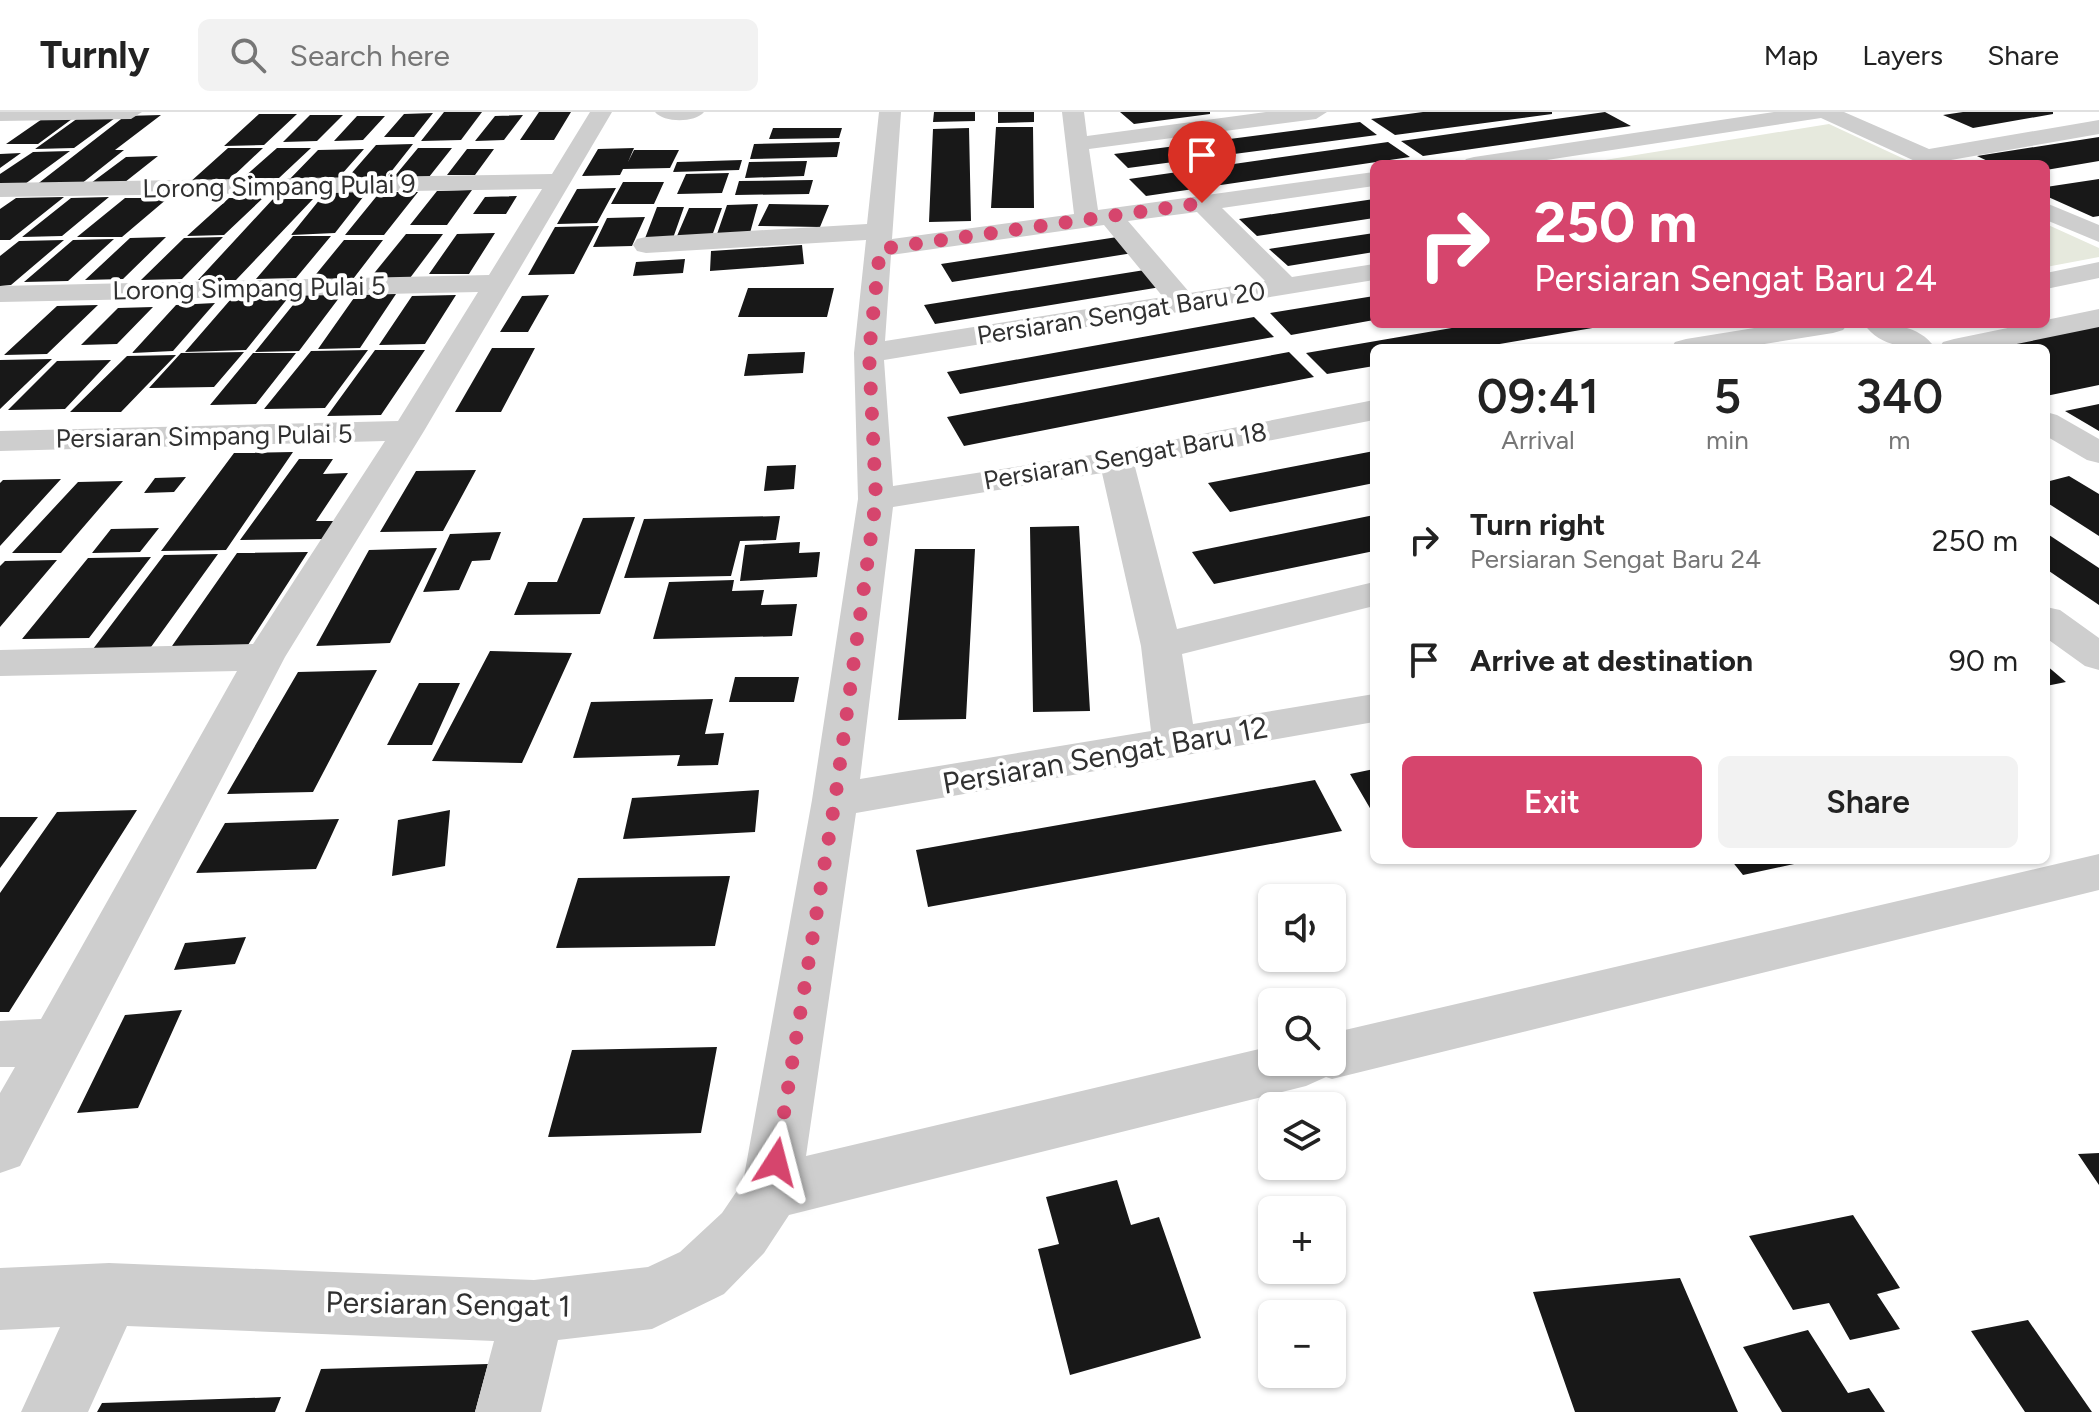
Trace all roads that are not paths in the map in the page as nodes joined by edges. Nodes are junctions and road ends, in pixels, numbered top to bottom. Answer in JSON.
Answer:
{"nodes":[{"id":1,"x":131,"y":112,"type":"edge"},
{"id":2,"x":601,"y":112,"type":"edge"},
{"id":3,"x":668,"y":112,"type":"edge"},
{"id":4,"x":693,"y":112,"type":"edge"},
{"id":5,"x":890,"y":112,"type":"edge"},
{"id":6,"x":1073,"y":112,"type":"edge"},
{"id":7,"x":1316,"y":112,"type":"edge"},
{"id":8,"x":1645,"y":112,"type":"edge"},
{"id":9,"x":1818,"y":112,"type":"edge"},
{"id":10,"x":1826,"y":112,"type":"edge"},
{"id":11,"x":0,"y":114,"type":"edge"},
{"id":12,"x":2099,"y":127,"type":"edge"},
{"id":13,"x":1684,"y":132,"type":"junction"},
{"id":14,"x":1076,"y":144,"type":"junction"},
{"id":15,"x":1500,"y":160,"type":"edge"},
{"id":16,"x":1934,"y":160,"type":"edge"},
{"id":17,"x":1370,"y":180,"type":"edge"},
{"id":18,"x":558,"y":181,"type":"junction"},
{"id":19,"x":0,"y":190,"type":"edge"},
{"id":20,"x":1202,"y":203,"type":"junction"},
{"id":21,"x":2050,"y":213,"type":"edge"},
{"id":22,"x":1099,"y":218,"type":"junction"},
{"id":23,"x":2099,"y":234,"type":"edge"},
{"id":24,"x":880,"y":240,"type":"junction"},
{"id":25,"x":646,"y":245,"type":"dead end"},
{"id":26,"x":2099,"y":270,"type":"edge"},
{"id":27,"x":1370,"y":273,"type":"edge"},
{"id":28,"x":2050,"y":280,"type":"edge"},
{"id":29,"x":498,"y":283,"type":"junction"},
{"id":30,"x":1287,"y":287,"type":"junction"},
{"id":31,"x":0,"y":294,"type":"edge"},
{"id":32,"x":1184,"y":304,"type":"junction"},
{"id":33,"x":2099,"y":318,"type":"edge"},
{"id":34,"x":1808,"y":328,"type":"edge"},
{"id":35,"x":1886,"y":328,"type":"edge"},
{"id":36,"x":1710,"y":344,"type":"edge"},
{"id":37,"x":1913,"y":344,"type":"edge"},
{"id":38,"x":1973,"y":344,"type":"edge"},
{"id":39,"x":869,"y":353,"type":"junction"},
{"id":40,"x":1370,"y":411,"type":"edge"},
{"id":41,"x":2050,"y":428,"type":"edge"},
{"id":42,"x":408,"y":431,"type":"junction"},
{"id":43,"x":0,"y":441,"type":"edge"},
{"id":44,"x":2099,"y":453,"type":"edge"},
{"id":45,"x":1116,"y":461,"type":"junction"},
{"id":46,"x":876,"y":499,"type":"junction"},
{"id":47,"x":1370,"y":595,"type":"edge"},
{"id":48,"x":2050,"y":622,"type":"edge"},
{"id":49,"x":1161,"y":646,"type":"junction"},
{"id":50,"x":265,"y":657,"type":"junction"},
{"id":51,"x":2099,"y":657,"type":"edge"},
{"id":52,"x":0,"y":663,"type":"edge"},
{"id":53,"x":1370,"y":709,"type":"edge"},
{"id":54,"x":1174,"y":744,"type":"junction"},
{"id":55,"x":835,"y":800,"type":"junction"},
{"id":56,"x":2099,"y":872,"type":"edge"},
{"id":57,"x":55,"y":1042,"type":"junction"},
{"id":58,"x":0,"y":1044,"type":"edge"},
{"id":59,"x":1346,"y":1053,"type":"edge"},
{"id":60,"x":1258,"y":1074,"type":"edge"},
{"id":61,"x":0,"y":1147,"type":"edge"},
{"id":62,"x":771,"y":1192,"type":"junction"},
{"id":63,"x":109,"y":1294,"type":"junction"},
{"id":64,"x":0,"y":1299,"type":"edge"},
{"id":65,"x":534,"y":1311,"type":"junction"},
{"id":66,"x":54,"y":1412,"type":"edge"},
{"id":67,"x":508,"y":1412,"type":"edge"}],
"edges":[{"from":1,"to":11,"type":"street"},
{"from":2,"to":18,"type":"street"},
{"from":3,"to":4,"type":"street"},
{"from":5,"to":24,"type":"street","name":"Persiaran Sengat 1"},
{"from":6,"to":14,"type":"street"},
{"from":7,"to":14,"type":"street"},
{"from":8,"to":13,"type":"street"},
{"from":9,"to":13,"type":"street"},
{"from":10,"to":16,"type":"street"},
{"from":12,"to":16,"type":"street"},
{"from":13,"to":15,"type":"street"},
{"from":14,"to":22,"type":"street"},
{"from":17,"to":20,"type":"street"},
{"from":18,"to":19,"type":"street","name":"Lorong Simpang Pulai 9"},
{"from":18,"to":29,"type":"street"},
{"from":20,"to":22,"type":"street"},
{"from":20,"to":30,"type":"street"},
{"from":21,"to":23,"type":"street"},
{"from":22,"to":24,"type":"street"},
{"from":22,"to":32,"type":"street"},
{"from":24,"to":25,"type":"street"},
{"from":24,"to":39,"type":"street","name":"Persiaran Sengat 1"},
{"from":26,"to":28,"type":"street"},
{"from":27,"to":30,"type":"street","name":"Persiaran Sengat Baru 20"},
{"from":29,"to":31,"type":"street","name":"Lorong Simpang Pulai 5"},
{"from":29,"to":42,"type":"street"},
{"from":30,"to":32,"type":"street","name":"Persiaran Sengat Baru 20"},
{"from":32,"to":39,"type":"street","name":"Persiaran Sengat Baru 20"},
{"from":33,"to":38,"type":"street"},
{"from":34,"to":36,"type":"street"},
{"from":35,"to":37,"type":"street"},
{"from":39,"to":46,"type":"street","name":"Persiaran Sengat 1"},
{"from":40,"to":45,"type":"street","name":"Persiaran Sengat Baru 18"},
{"from":41,"to":44,"type":"street"},
{"from":42,"to":43,"type":"street","name":"Persiaran Simpang Pulai 5"},
{"from":42,"to":50,"type":"street"},
{"from":45,"to":46,"type":"street","name":"Persiaran Sengat Baru 18"},
{"from":45,"to":49,"type":"street"},
{"from":46,"to":55,"type":"street","name":"Persiaran Sengat 1"},
{"from":47,"to":49,"type":"street"},
{"from":48,"to":51,"type":"street"},
{"from":49,"to":54,"type":"street"},
{"from":50,"to":52,"type":"street"},
{"from":50,"to":57,"type":"street"},
{"from":53,"to":54,"type":"street","name":"Persiaran Sengat Baru 12"},
{"from":54,"to":55,"type":"street","name":"Persiaran Sengat Baru 12"},
{"from":55,"to":62,"type":"street","name":"Persiaran Sengat 1"},
{"from":56,"to":59,"type":"street"},
{"from":57,"to":58,"type":"street"},
{"from":57,"to":61,"type":"street"},
{"from":60,"to":62,"type":"street"},
{"from":62,"to":65,"type":"street","name":"Persiaran Sengat 1"},
{"from":63,"to":64,"type":"street","name":"Persiaran Sengat 1"},
{"from":63,"to":65,"type":"street","name":"Persiaran Sengat 1"},
{"from":63,"to":66,"type":"street"},
{"from":65,"to":67,"type":"street"}]}
